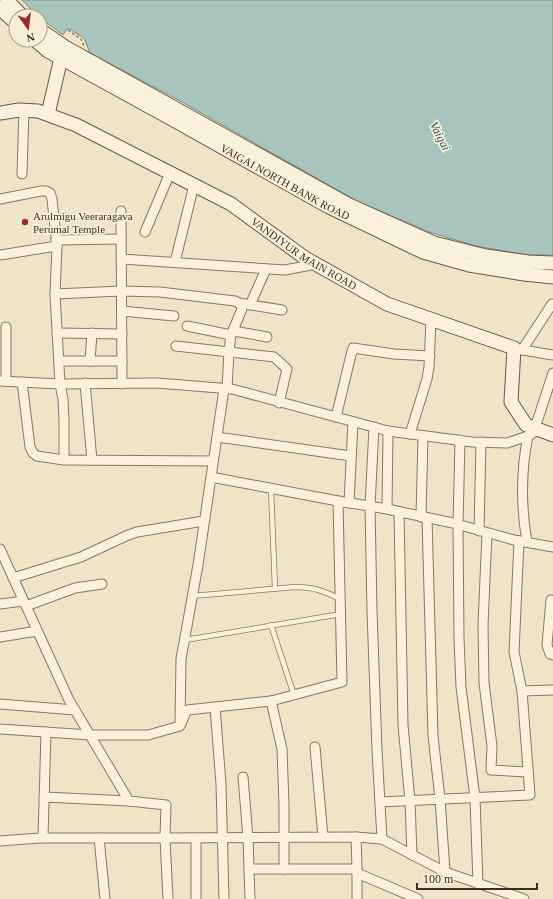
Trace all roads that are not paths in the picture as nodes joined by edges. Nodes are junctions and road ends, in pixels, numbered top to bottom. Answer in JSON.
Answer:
{"nodes":[{"id":1,"x":7,"y":0,"type":"edge"},
{"id":2,"x":0,"y":7,"type":"edge"},
{"id":3,"x":14,"y":8,"type":"edge"},
{"id":4,"x":8,"y":16,"type":"edge"},
{"id":5,"x":48,"y":38,"type":"edge"},
{"id":6,"x":44,"y":48,"type":"edge"},
{"id":7,"x":63,"y":53,"type":"junction"},
{"id":8,"x":24,"y":110,"type":"junction"},
{"id":9,"x":0,"y":113,"type":"edge"},
{"id":10,"x":48,"y":114,"type":"junction"},
{"id":11,"x":170,"y":173,"type":"junction"},
{"id":12,"x":22,"y":174,"type":"dead end"},
{"id":13,"x":194,"y":185,"type":"junction"},
{"id":14,"x":0,"y":199,"type":"edge"},
{"id":15,"x":121,"y":211,"type":"dead end"},
{"id":16,"x":145,"y":232,"type":"dead end"},
{"id":17,"x":121,"y":239,"type":"junction"},
{"id":18,"x":57,"y":243,"type":"junction"},
{"id":19,"x":0,"y":255,"type":"edge"},
{"id":20,"x":122,"y":259,"type":"junction"},
{"id":21,"x":175,"y":262,"type":"junction"},
{"id":22,"x":553,"y":263,"type":"edge"},
{"id":23,"x":316,"y":264,"type":"junction"},
{"id":24,"x":266,"y":269,"type":"junction"},
{"id":25,"x":553,"y":277,"type":"edge"},
{"id":26,"x":122,"y":291,"type":"junction"},
{"id":27,"x":55,"y":294,"type":"junction"},
{"id":28,"x":239,"y":303,"type":"junction"},
{"id":29,"x":552,"y":304,"type":"dead end"},
{"id":30,"x":250,"y":305,"type":"junction"},
{"id":31,"x":282,"y":310,"type":"dead end"},
{"id":32,"x":122,"y":311,"type":"junction"},
{"id":33,"x":174,"y":316,"type":"dead end"},
{"id":34,"x":430,"y":319,"type":"junction"},
{"id":35,"x":187,"y":326,"type":"dead end"},
{"id":36,"x":6,"y":327,"type":"dead end"},
{"id":37,"x":57,"y":333,"type":"junction"},
{"id":38,"x":92,"y":333,"type":"junction"},
{"id":39,"x":233,"y":333,"type":"junction"},
{"id":40,"x":122,"y":334,"type":"junction"},
{"id":41,"x":267,"y":337,"type":"dead end"},
{"id":42,"x":176,"y":346,"type":"dead end"},
{"id":43,"x":518,"y":349,"type":"junction"},
{"id":44,"x":229,"y":351,"type":"junction"},
{"id":45,"x":430,"y":356,"type":"junction"},
{"id":46,"x":553,"y":356,"type":"edge"},
{"id":47,"x":59,"y":361,"type":"junction"},
{"id":48,"x":90,"y":361,"type":"junction"},
{"id":49,"x":122,"y":361,"type":"junction"},
{"id":50,"x":553,"y":373,"type":"edge"},
{"id":51,"x":3,"y":381,"type":"edge"},
{"id":52,"x":22,"y":382,"type":"junction"},
{"id":53,"x":60,"y":384,"type":"junction"},
{"id":54,"x":86,"y":384,"type":"junction"},
{"id":55,"x":122,"y":384,"type":"junction"},
{"id":56,"x":225,"y":389,"type":"junction"},
{"id":57,"x":279,"y":403,"type":"junction"},
{"id":58,"x":336,"y":417,"type":"junction"},
{"id":59,"x":353,"y":422,"type":"junction"},
{"id":60,"x":374,"y":427,"type":"junction"},
{"id":61,"x":388,"y":431,"type":"junction"},
{"id":62,"x":533,"y":431,"type":"junction"},
{"id":63,"x":410,"y":434,"type":"junction"},
{"id":64,"x":553,"y":435,"type":"edge"},
{"id":65,"x":423,"y":436,"type":"junction"},
{"id":66,"x":217,"y":437,"type":"junction"},
{"id":67,"x":460,"y":440,"type":"junction"},
{"id":68,"x":481,"y":442,"type":"junction"},
{"id":69,"x":351,"y":456,"type":"junction"},
{"id":70,"x":64,"y":460,"type":"junction"},
{"id":71,"x":92,"y":460,"type":"junction"},
{"id":72,"x":213,"y":461,"type":"junction"},
{"id":73,"x":211,"y":477,"type":"junction"},
{"id":74,"x":271,"y":488,"type":"junction"},
{"id":75,"x":338,"y":500,"type":"junction"},
{"id":76,"x":349,"y":502,"type":"junction"},
{"id":77,"x":370,"y":506,"type":"junction"},
{"id":78,"x":387,"y":509,"type":"junction"},
{"id":79,"x":399,"y":512,"type":"junction"},
{"id":80,"x":424,"y":518,"type":"junction"},
{"id":81,"x":204,"y":521,"type":"junction"},
{"id":82,"x":458,"y":525,"type":"junction"},
{"id":83,"x":483,"y":532,"type":"junction"},
{"id":84,"x":523,"y":542,"type":"junction"},
{"id":85,"x":553,"y":547,"type":"edge"},
{"id":86,"x":0,"y":549,"type":"edge"},
{"id":87,"x":13,"y":578,"type":"junction"},
{"id":88,"x":102,"y":584,"type":"dead end"},
{"id":89,"x":275,"y":589,"type":"junction"},
{"id":90,"x":192,"y":596,"type":"junction"},
{"id":91,"x":340,"y":599,"type":"junction"},
{"id":92,"x":551,"y":600,"type":"dead end"},
{"id":93,"x":0,"y":604,"type":"edge"},
{"id":94,"x":25,"y":604,"type":"junction"},
{"id":95,"x":341,"y":614,"type":"junction"},
{"id":96,"x":271,"y":626,"type":"junction"},
{"id":97,"x":37,"y":631,"type":"junction"},
{"id":98,"x":0,"y":637,"type":"edge"},
{"id":99,"x":184,"y":640,"type":"junction"},
{"id":100,"x":553,"y":655,"type":"edge"},
{"id":101,"x":553,"y":690,"type":"edge"},
{"id":102,"x":522,"y":691,"type":"junction"},
{"id":103,"x":294,"y":695,"type":"junction"},
{"id":104,"x":271,"y":701,"type":"junction"},
{"id":105,"x":0,"y":704,"type":"edge"},
{"id":106,"x":215,"y":707,"type":"junction"},
{"id":107,"x":75,"y":710,"type":"junction"},
{"id":108,"x":180,"y":726,"type":"junction"},
{"id":109,"x":0,"y":730,"type":"edge"},
{"id":110,"x":46,"y":732,"type":"junction"},
{"id":111,"x":90,"y":735,"type":"junction"},
{"id":112,"x":314,"y":747,"type":"dead end"},
{"id":113,"x":528,"y":772,"type":"junction"},
{"id":114,"x":244,"y":777,"type":"dead end"},
{"id":115,"x":44,"y":797,"type":"junction"},
{"id":116,"x":475,"y":798,"type":"junction"},
{"id":117,"x":440,"y":799,"type":"junction"},
{"id":118,"x":129,"y":801,"type":"junction"},
{"id":119,"x":410,"y":801,"type":"junction"},
{"id":120,"x":380,"y":802,"type":"junction"},
{"id":121,"x":284,"y":837,"type":"junction"},
{"id":122,"x":323,"y":837,"type":"junction"},
{"id":123,"x":356,"y":837,"type":"junction"},
{"id":124,"x":43,"y":838,"type":"junction"},
{"id":125,"x":99,"y":838,"type":"junction"},
{"id":126,"x":165,"y":838,"type":"junction"},
{"id":127,"x":196,"y":838,"type":"junction"},
{"id":128,"x":222,"y":838,"type":"junction"},
{"id":129,"x":248,"y":838,"type":"junction"},
{"id":130,"x":382,"y":839,"type":"junction"},
{"id":131,"x":0,"y":841,"type":"edge"},
{"id":132,"x":412,"y":855,"type":"junction"},
{"id":133,"x":249,"y":869,"type":"junction"},
{"id":134,"x":284,"y":869,"type":"junction"},
{"id":135,"x":357,"y":871,"type":"junction"},
{"id":136,"x":445,"y":872,"type":"junction"},
{"id":137,"x":478,"y":884,"type":"junction"},
{"id":138,"x":105,"y":899,"type":"edge"},
{"id":139,"x":168,"y":899,"type":"edge"},
{"id":140,"x":196,"y":899,"type":"edge"},
{"id":141,"x":224,"y":899,"type":"edge"},
{"id":142,"x":250,"y":899,"type":"edge"},
{"id":143,"x":357,"y":899,"type":"edge"},
{"id":144,"x":418,"y":899,"type":"edge"},
{"id":145,"x":524,"y":899,"type":"edge"}],
"edges":[{"from":1,"to":3,"type":"street"},
{"from":2,"to":4,"type":"street"},
{"from":5,"to":7,"type":"street","name":"VAIGAI NORTH BANK ROAD"},
{"from":6,"to":7,"type":"street","name":"VAIGAI NORTH BANK ROAD"},
{"from":7,"to":10,"type":"street"},
{"from":7,"to":22,"type":"street","name":"VAIGAI NORTH BANK ROAD"},
{"from":7,"to":25,"type":"street","name":"VAIGAI NORTH BANK ROAD"},
{"from":8,"to":9,"type":"street","name":"VANDIYUR MAIN ROAD"},
{"from":8,"to":10,"type":"street","name":"VANDIYUR MAIN ROAD"},
{"from":8,"to":12,"type":"street"},
{"from":10,"to":11,"type":"street","name":"VANDIYUR MAIN ROAD"},
{"from":11,"to":13,"type":"street","name":"VANDIYUR MAIN ROAD"},
{"from":11,"to":16,"type":"street"},
{"from":13,"to":21,"type":"street"},
{"from":13,"to":23,"type":"street","name":"VANDIYUR MAIN ROAD"},
{"from":14,"to":18,"type":"street"},
{"from":15,"to":17,"type":"street"},
{"from":17,"to":18,"type":"street"},
{"from":17,"to":20,"type":"street"},
{"from":18,"to":19,"type":"street"},
{"from":18,"to":27,"type":"street"},
{"from":20,"to":21,"type":"street"},
{"from":20,"to":26,"type":"street"},
{"from":21,"to":24,"type":"street"},
{"from":23,"to":24,"type":"street"},
{"from":23,"to":34,"type":"street","name":"VANDIYUR MAIN ROAD"},
{"from":24,"to":30,"type":"street"},
{"from":26,"to":27,"type":"street"},
{"from":26,"to":28,"type":"street"},
{"from":26,"to":32,"type":"street"},
{"from":27,"to":37,"type":"street"},
{"from":28,"to":30,"type":"street"},
{"from":28,"to":39,"type":"street"},
{"from":29,"to":43,"type":"street"},
{"from":30,"to":31,"type":"street"},
{"from":32,"to":33,"type":"street"},
{"from":32,"to":40,"type":"street"},
{"from":34,"to":43,"type":"street","name":"VANDIYUR MAIN ROAD"},
{"from":34,"to":45,"type":"street"},
{"from":35,"to":39,"type":"street"},
{"from":36,"to":51,"type":"street"},
{"from":37,"to":38,"type":"street"},
{"from":37,"to":47,"type":"street"},
{"from":38,"to":40,"type":"street"},
{"from":38,"to":48,"type":"street"},
{"from":39,"to":41,"type":"street"},
{"from":39,"to":44,"type":"street"},
{"from":40,"to":49,"type":"street"},
{"from":42,"to":44,"type":"street"},
{"from":43,"to":46,"type":"street"},
{"from":43,"to":62,"type":"street"},
{"from":44,"to":56,"type":"street"},
{"from":44,"to":57,"type":"street"},
{"from":45,"to":58,"type":"street"},
{"from":45,"to":63,"type":"street"},
{"from":47,"to":48,"type":"street"},
{"from":47,"to":53,"type":"street"},
{"from":48,"to":49,"type":"street"},
{"from":49,"to":55,"type":"street"},
{"from":50,"to":62,"type":"street"},
{"from":51,"to":52,"type":"street"},
{"from":52,"to":53,"type":"street"},
{"from":52,"to":70,"type":"street"},
{"from":53,"to":54,"type":"street"},
{"from":53,"to":70,"type":"street"},
{"from":54,"to":55,"type":"street"},
{"from":54,"to":71,"type":"street"},
{"from":55,"to":56,"type":"street"},
{"from":56,"to":57,"type":"street"},
{"from":56,"to":66,"type":"street"},
{"from":57,"to":58,"type":"street"},
{"from":58,"to":59,"type":"street"},
{"from":59,"to":60,"type":"street"},
{"from":59,"to":69,"type":"street"},
{"from":60,"to":61,"type":"street"},
{"from":60,"to":77,"type":"street"},
{"from":61,"to":63,"type":"street"},
{"from":61,"to":78,"type":"street"},
{"from":62,"to":64,"type":"street"},
{"from":62,"to":68,"type":"street"},
{"from":62,"to":84,"type":"street"},
{"from":63,"to":65,"type":"street"},
{"from":65,"to":67,"type":"street"},
{"from":65,"to":80,"type":"street"},
{"from":66,"to":69,"type":"street"},
{"from":66,"to":72,"type":"street"},
{"from":67,"to":68,"type":"street"},
{"from":67,"to":82,"type":"street"},
{"from":68,"to":83,"type":"street"},
{"from":69,"to":76,"type":"street"},
{"from":70,"to":71,"type":"street"},
{"from":71,"to":72,"type":"street"},
{"from":72,"to":73,"type":"street"},
{"from":73,"to":74,"type":"street"},
{"from":73,"to":81,"type":"street"},
{"from":74,"to":75,"type":"street"},
{"from":74,"to":89,"type":"lane"},
{"from":75,"to":76,"type":"street"},
{"from":75,"to":91,"type":"street"},
{"from":76,"to":77,"type":"street"},
{"from":77,"to":78,"type":"street"},
{"from":77,"to":120,"type":"street"},
{"from":78,"to":79,"type":"street"},
{"from":79,"to":80,"type":"street"},
{"from":79,"to":119,"type":"street"},
{"from":80,"to":82,"type":"street"},
{"from":80,"to":117,"type":"street"},
{"from":81,"to":87,"type":"street"},
{"from":81,"to":90,"type":"street"},
{"from":82,"to":83,"type":"street"},
{"from":82,"to":116,"type":"street"},
{"from":83,"to":84,"type":"street"},
{"from":83,"to":113,"type":"street"},
{"from":84,"to":85,"type":"street"},
{"from":84,"to":102,"type":"street"},
{"from":86,"to":87,"type":"street"},
{"from":87,"to":94,"type":"street"},
{"from":88,"to":94,"type":"street"},
{"from":89,"to":90,"type":"lane"},
{"from":89,"to":91,"type":"lane"},
{"from":90,"to":99,"type":"street"},
{"from":91,"to":95,"type":"street"},
{"from":92,"to":100,"type":"street"},
{"from":93,"to":94,"type":"street"},
{"from":94,"to":97,"type":"street"},
{"from":95,"to":96,"type":"lane"},
{"from":95,"to":103,"type":"street"},
{"from":96,"to":99,"type":"lane"},
{"from":96,"to":103,"type":"lane"},
{"from":97,"to":98,"type":"street"},
{"from":97,"to":107,"type":"street"},
{"from":99,"to":108,"type":"street"},
{"from":101,"to":102,"type":"street"},
{"from":102,"to":113,"type":"street"},
{"from":103,"to":104,"type":"street"},
{"from":104,"to":106,"type":"street"},
{"from":104,"to":121,"type":"street"},
{"from":105,"to":107,"type":"street"},
{"from":106,"to":108,"type":"street"},
{"from":106,"to":128,"type":"street"},
{"from":107,"to":111,"type":"street"},
{"from":108,"to":111,"type":"street"},
{"from":109,"to":110,"type":"street"},
{"from":110,"to":111,"type":"street"},
{"from":110,"to":115,"type":"street"},
{"from":111,"to":118,"type":"street"},
{"from":112,"to":122,"type":"street"},
{"from":113,"to":116,"type":"street"},
{"from":114,"to":129,"type":"street"},
{"from":115,"to":118,"type":"street"},
{"from":115,"to":124,"type":"street"},
{"from":116,"to":117,"type":"street"},
{"from":116,"to":137,"type":"street"},
{"from":117,"to":119,"type":"street"},
{"from":117,"to":136,"type":"street"},
{"from":118,"to":126,"type":"street"},
{"from":119,"to":120,"type":"street"},
{"from":119,"to":132,"type":"street"},
{"from":120,"to":130,"type":"street"},
{"from":121,"to":122,"type":"street"},
{"from":121,"to":129,"type":"street"},
{"from":121,"to":134,"type":"street"},
{"from":122,"to":123,"type":"street"},
{"from":123,"to":130,"type":"street"},
{"from":123,"to":135,"type":"street"},
{"from":124,"to":125,"type":"street"},
{"from":124,"to":131,"type":"street"},
{"from":125,"to":126,"type":"street"},
{"from":125,"to":138,"type":"street"},
{"from":126,"to":127,"type":"street"},
{"from":126,"to":139,"type":"street"},
{"from":127,"to":128,"type":"street"},
{"from":127,"to":140,"type":"street"},
{"from":128,"to":129,"type":"street"},
{"from":128,"to":141,"type":"street"},
{"from":129,"to":133,"type":"street"},
{"from":130,"to":132,"type":"street"},
{"from":132,"to":136,"type":"street"},
{"from":133,"to":134,"type":"street"},
{"from":133,"to":142,"type":"street"},
{"from":134,"to":135,"type":"street"},
{"from":135,"to":143,"type":"street"},
{"from":135,"to":144,"type":"street"},
{"from":136,"to":137,"type":"street"},
{"from":137,"to":145,"type":"street"}]}
